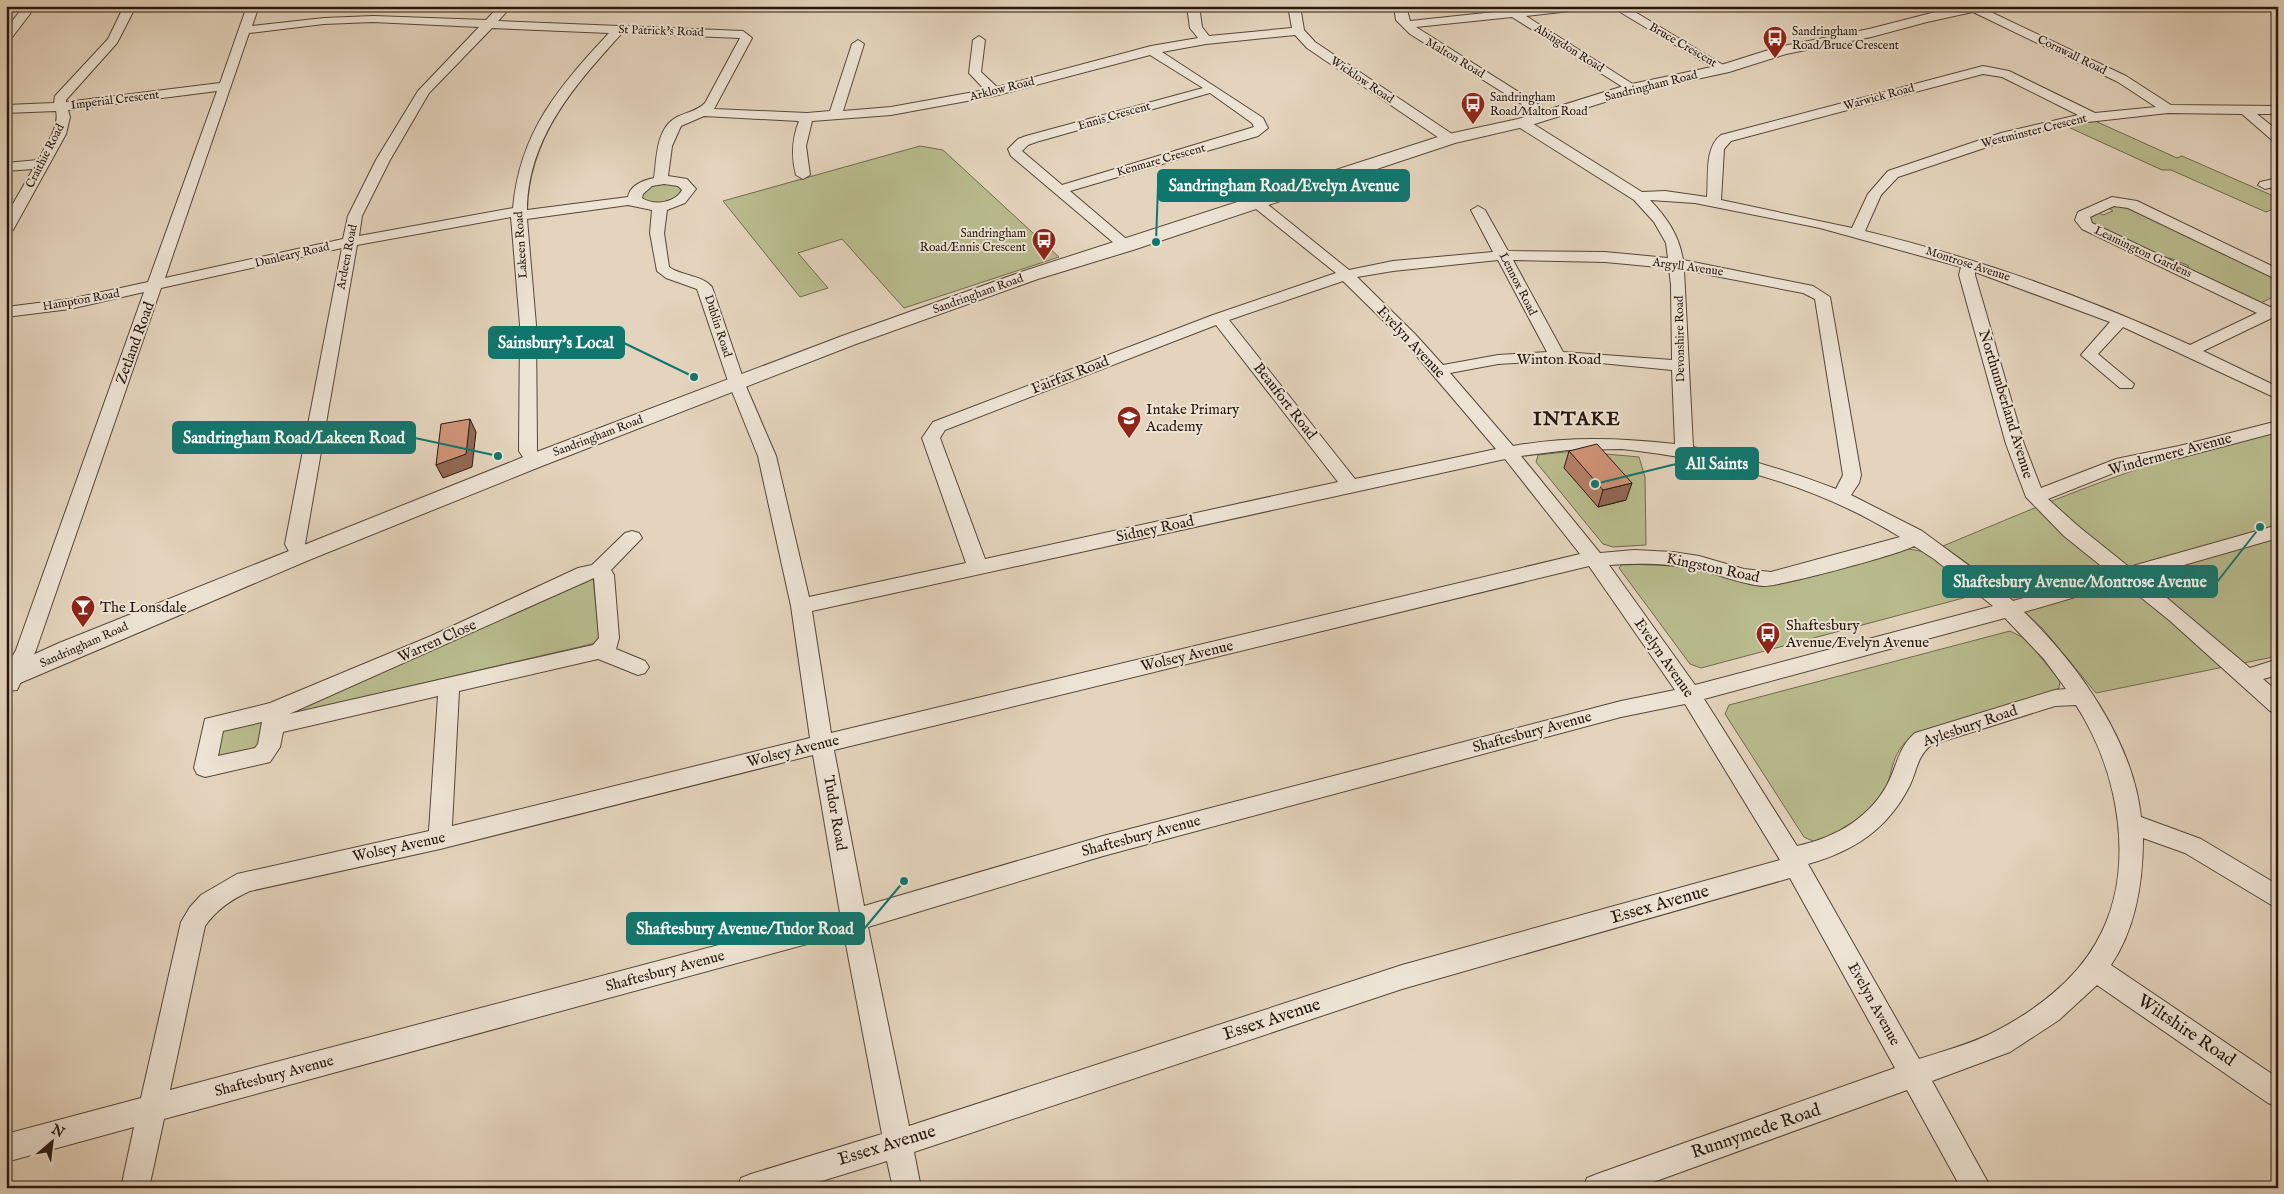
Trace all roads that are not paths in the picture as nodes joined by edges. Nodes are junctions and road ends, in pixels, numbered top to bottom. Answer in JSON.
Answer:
{"nodes":[{"id":1,"x":30,"y":6,"type":"edge"},
{"id":2,"x":130,"y":6,"type":"edge"},
{"id":3,"x":253,"y":6,"type":"edge"},
{"id":4,"x":506,"y":6,"type":"edge"},
{"id":5,"x":1194,"y":6,"type":"edge"},
{"id":6,"x":1294,"y":6,"type":"edge"},
{"id":7,"x":1400,"y":6,"type":"edge"},
{"id":8,"x":1588,"y":6,"type":"edge"},
{"id":9,"x":1616,"y":6,"type":"edge"},
{"id":10,"x":1977,"y":7,"type":"edge"},
{"id":11,"x":1509,"y":10,"type":"edge"},
{"id":12,"x":488,"y":24,"type":"junction"},
{"id":13,"x":1405,"y":25,"type":"junction"},
{"id":14,"x":619,"y":29,"type":"junction"},
{"id":15,"x":244,"y":30,"type":"junction"},
{"id":16,"x":1298,"y":32,"type":"junction"},
{"id":17,"x":6,"y":37,"type":"edge"},
{"id":18,"x":979,"y":40,"type":"dead end"},
{"id":19,"x":1206,"y":40,"type":"junction"},
{"id":20,"x":858,"y":44,"type":"dead end"},
{"id":21,"x":1151,"y":50,"type":"junction"},
{"id":22,"x":1724,"y":68,"type":"junction"},
{"id":23,"x":224,"y":86,"type":"junction"},
{"id":24,"x":1633,"y":88,"type":"junction"},
{"id":25,"x":1212,"y":89,"type":"junction"},
{"id":26,"x":994,"y":92,"type":"junction"},
{"id":27,"x":61,"y":107,"type":"junction"},
{"id":28,"x":6,"y":109,"type":"edge"},
{"id":29,"x":2168,"y":109,"type":"junction"},
{"id":30,"x":2244,"y":109,"type":"junction"},
{"id":31,"x":2278,"y":110,"type":"edge"},
{"id":32,"x":703,"y":112,"type":"junction"},
{"id":33,"x":1549,"y":115,"type":"junction"},
{"id":34,"x":835,"y":116,"type":"junction"},
{"id":35,"x":807,"y":117,"type":"junction"},
{"id":36,"x":2092,"y":117,"type":"junction"},
{"id":37,"x":1522,"y":123,"type":"junction"},
{"id":38,"x":1261,"y":127,"type":"junction"},
{"id":39,"x":1278,"y":129,"type":"dead end"},
{"id":40,"x":2278,"y":138,"type":"edge"},
{"id":41,"x":1450,"y":139,"type":"junction"},
{"id":42,"x":998,"y":144,"type":"dead end"},
{"id":43,"x":1016,"y":147,"type":"junction"},
{"id":44,"x":42,"y":164,"type":"junction"},
{"id":45,"x":6,"y":167,"type":"edge"},
{"id":46,"x":803,"y":176,"type":"dead end"},
{"id":47,"x":662,"y":180,"type":"junction"},
{"id":48,"x":1059,"y":190,"type":"junction"},
{"id":49,"x":638,"y":196,"type":"junction"},
{"id":50,"x":1639,"y":198,"type":"junction"},
{"id":51,"x":1256,"y":202,"type":"junction"},
{"id":52,"x":1714,"y":203,"type":"junction"},
{"id":53,"x":660,"y":206,"type":"junction"},
{"id":54,"x":1478,"y":210,"type":"dead end"},
{"id":55,"x":518,"y":211,"type":"junction"},
{"id":56,"x":6,"y":230,"type":"edge"},
{"id":57,"x":1857,"y":232,"type":"junction"},
{"id":58,"x":348,"y":242,"type":"junction"},
{"id":59,"x":1126,"y":246,"type":"junction"},
{"id":60,"x":1504,"y":254,"type":"junction"},
{"id":61,"x":1678,"y":264,"type":"junction"},
{"id":62,"x":1969,"y":264,"type":"junction"},
{"id":63,"x":2278,"y":275,"type":"edge"},
{"id":64,"x":1346,"y":276,"type":"junction"},
{"id":65,"x":156,"y":286,"type":"junction"},
{"id":66,"x":6,"y":312,"type":"edge"},
{"id":67,"x":2273,"y":314,"type":"edge"},
{"id":68,"x":1219,"y":318,"type":"junction"},
{"id":69,"x":2120,"y":319,"type":"junction"},
{"id":70,"x":2192,"y":350,"type":"junction"},
{"id":71,"x":1558,"y":357,"type":"junction"},
{"id":72,"x":1680,"y":366,"type":"junction"},
{"id":73,"x":1439,"y":371,"type":"junction"},
{"id":74,"x":737,"y":384,"type":"junction"},
{"id":75,"x":2126,"y":384,"type":"dead end"},
{"id":76,"x":2278,"y":394,"type":"edge"},
{"id":77,"x":2278,"y":426,"type":"edge"},
{"id":78,"x":1684,"y":451,"type":"junction"},
{"id":79,"x":1509,"y":452,"type":"junction"},
{"id":80,"x":534,"y":461,"type":"junction"},
{"id":81,"x":1350,"y":485,"type":"junction"},
{"id":82,"x":1840,"y":497,"type":"junction"},
{"id":83,"x":2035,"y":497,"type":"junction"},
{"id":84,"x":2278,"y":531,"type":"edge"},
{"id":85,"x":1915,"y":536,"type":"junction"},
{"id":86,"x":632,"y":538,"type":"dead end"},
{"id":87,"x":300,"y":554,"type":"junction"},
{"id":88,"x":1594,"y":559,"type":"junction"},
{"id":89,"x":978,"y":568,"type":"junction"},
{"id":90,"x":598,"y":571,"type":"junction"},
{"id":91,"x":2125,"y":576,"type":"junction"},
{"id":92,"x":801,"y":606,"type":"junction"},
{"id":93,"x":2010,"y":609,"type":"junction"},
{"id":94,"x":599,"y":651,"type":"junction"},
{"id":95,"x":638,"y":667,"type":"dead end"},
{"id":96,"x":2278,"y":668,"type":"edge"},
{"id":97,"x":2245,"y":677,"type":"junction"},
{"id":98,"x":8,"y":682,"type":"edge"},
{"id":99,"x":448,"y":685,"type":"junction"},
{"id":100,"x":1690,"y":695,"type":"junction"},
{"id":101,"x":2083,"y":696,"type":"junction"},
{"id":102,"x":2278,"y":705,"type":"edge"},
{"id":103,"x":822,"y":744,"type":"junction"},
{"id":104,"x":2132,"y":824,"type":"junction"},
{"id":105,"x":440,"y":839,"type":"junction"},
{"id":106,"x":1794,"y":862,"type":"junction"},
{"id":107,"x":2278,"y":898,"type":"edge"},
{"id":108,"x":854,"y":920,"type":"junction"},
{"id":109,"x":2095,"y":969,"type":"junction"},
{"id":110,"x":1914,"y":1074,"type":"junction"},
{"id":111,"x":2278,"y":1094,"type":"edge"},
{"id":112,"x":151,"y":1109,"type":"junction"},
{"id":113,"x":898,"y":1143,"type":"junction"},
{"id":114,"x":6,"y":1148,"type":"edge"},
{"id":115,"x":135,"y":1188,"type":"edge"},
{"id":116,"x":751,"y":1188,"type":"edge"},
{"id":117,"x":907,"y":1188,"type":"edge"},
{"id":118,"x":1597,"y":1188,"type":"edge"},
{"id":119,"x":1977,"y":1188,"type":"edge"}],
"edges":[{"from":1,"to":17,"type":"street"},
{"from":2,"to":27,"type":"street","name":"Craithie Road"},
{"from":3,"to":15,"type":"street","name":"Zetland Road"},
{"from":4,"to":12,"type":"street","name":"Ardeen Road"},
{"from":5,"to":19,"type":"street"},
{"from":6,"to":16,"type":"street"},
{"from":7,"to":13,"type":"street"},
{"from":8,"to":11,"type":"street"},
{"from":9,"to":22,"type":"street","name":"Bruce Crescent"},
{"from":10,"to":22,"type":"street","name":"Sandringham Road"},
{"from":10,"to":29,"type":"street","name":"Cornwall Road"},
{"from":11,"to":13,"type":"street"},
{"from":11,"to":24,"type":"street","name":"Abingdon Road"},
{"from":12,"to":14,"type":"street","name":"St Patrick's Road"},
{"from":12,"to":15,"type":"street","name":"St Patrick's Road"},
{"from":12,"to":58,"type":"street","name":"Ardeen Road"},
{"from":13,"to":33,"type":"street","name":"Malton Road"},
{"from":14,"to":32,"type":"street","name":"St Patrick's Road"},
{"from":14,"to":55,"type":"street","name":"Lakeen Road"},
{"from":15,"to":23,"type":"street","name":"Zetland Road"},
{"from":16,"to":19,"type":"street","name":"Arklow Road"},
{"from":16,"to":41,"type":"street","name":"Wicklow Road"},
{"from":18,"to":26,"type":"street"},
{"from":19,"to":21,"type":"street","name":"Arklow Road"},
{"from":20,"to":34,"type":"street"},
{"from":21,"to":25,"type":"street"},
{"from":21,"to":26,"type":"street","name":"Arklow Road"},
{"from":22,"to":24,"type":"street","name":"Sandringham Road"},
{"from":23,"to":27,"type":"street","name":"Imperial Crescent"},
{"from":23,"to":65,"type":"street","name":"Zetland Road"},
{"from":24,"to":33,"type":"street","name":"Sandringham Road"},
{"from":25,"to":38,"type":"street"},
{"from":25,"to":43,"type":"street","name":"Ennis Crescent"},
{"from":26,"to":34,"type":"street","name":"Arklow Road"},
{"from":27,"to":28,"type":"street","name":"Imperial Crescent"},
{"from":27,"to":44,"type":"street","name":"Craithie Road"},
{"from":29,"to":30,"type":"street","name":"Westminster Crescent"},
{"from":29,"to":36,"type":"street","name":"Westminster Crescent"},
{"from":30,"to":31,"type":"street","name":"Westminster Crescent"},
{"from":30,"to":40,"type":"street"},
{"from":32,"to":35,"type":"street","name":"Arklow Road"},
{"from":32,"to":47,"type":"street"},
{"from":33,"to":37,"type":"street","name":"Sandringham Road"},
{"from":34,"to":35,"type":"street","name":"Arklow Road"},
{"from":35,"to":46,"type":"street"},
{"from":36,"to":52,"type":"street","name":"Warwick Road"},
{"from":36,"to":57,"type":"street","name":"Westminster Crescent"},
{"from":37,"to":41,"type":"street","name":"Sandringham Road"},
{"from":37,"to":50,"type":"street","name":"Devonshire Road"},
{"from":38,"to":39,"type":"street"},
{"from":38,"to":48,"type":"street","name":"Kenmare Crescent"},
{"from":41,"to":51,"type":"street","name":"Sandringham Road"},
{"from":42,"to":43,"type":"street"},
{"from":43,"to":48,"type":"street"},
{"from":44,"to":45,"type":"street"},
{"from":44,"to":56,"type":"street","name":"Craithie Road"},
{"from":47,"to":49,"type":"street"},
{"from":47,"to":53,"type":"street"},
{"from":48,"to":59,"type":"street"},
{"from":49,"to":53,"type":"street","name":"Dunleary Road"},
{"from":49,"to":55,"type":"street","name":"Dunleary Road"},
{"from":50,"to":52,"type":"street","name":"Montrose Avenue"},
{"from":50,"to":61,"type":"street","name":"Devonshire Road"},
{"from":51,"to":59,"type":"street","name":"Sandringham Road"},
{"from":51,"to":64,"type":"street","name":"Evelyn Avenue"},
{"from":52,"to":57,"type":"street","name":"Montrose Avenue"},
{"from":53,"to":74,"type":"street","name":"Dublin Road"},
{"from":54,"to":60,"type":"street","name":"Lennox Road"},
{"from":55,"to":58,"type":"street","name":"Dunleary Road"},
{"from":55,"to":80,"type":"street","name":"Lakeen Road"},
{"from":57,"to":62,"type":"street","name":"Montrose Avenue"},
{"from":58,"to":65,"type":"street","name":"Dunleary Road"},
{"from":58,"to":87,"type":"street","name":"Ardeen Road"},
{"from":59,"to":74,"type":"street","name":"Sandringham Road"},
{"from":60,"to":61,"type":"street","name":"Argyll Avenue"},
{"from":60,"to":64,"type":"street","name":"Argyll Avenue"},
{"from":60,"to":71,"type":"street","name":"Lennox Road"},
{"from":61,"to":72,"type":"street","name":"Devonshire Road"},
{"from":61,"to":82,"type":"street","name":"Argyll Avenue"},
{"from":62,"to":69,"type":"street","name":"Montrose Avenue"},
{"from":62,"to":83,"type":"street","name":"Northumberland Avenue"},
{"from":63,"to":67,"type":"street","name":"Leamington Gardens"},
{"from":64,"to":68,"type":"street","name":"Fairfax Road"},
{"from":64,"to":73,"type":"street","name":"Evelyn Avenue"},
{"from":65,"to":66,"type":"street","name":"Hampton Road"},
{"from":65,"to":98,"type":"street","name":"Zetland Road"},
{"from":67,"to":70,"type":"street"},
{"from":68,"to":81,"type":"street","name":"Beaufort Road"},
{"from":68,"to":89,"type":"street","name":"Fairfax Road"},
{"from":69,"to":70,"type":"street","name":"Montrose Avenue"},
{"from":69,"to":75,"type":"street"},
{"from":70,"to":76,"type":"street","name":"Montrose Avenue"},
{"from":71,"to":72,"type":"street","name":"Winton Road"},
{"from":71,"to":73,"type":"street","name":"Winton Road"},
{"from":72,"to":78,"type":"street","name":"Devonshire Road"},
{"from":73,"to":79,"type":"street","name":"Evelyn Avenue"},
{"from":74,"to":80,"type":"street","name":"Sandringham Road"},
{"from":74,"to":92,"type":"street","name":"Tudor Road"},
{"from":77,"to":83,"type":"street","name":"Windermere Avenue"},
{"from":78,"to":79,"type":"street","name":"Sidney Road"},
{"from":78,"to":82,"type":"street","name":"Sidney Road"},
{"from":79,"to":81,"type":"street","name":"Sidney Road"},
{"from":79,"to":88,"type":"street","name":"Evelyn Avenue"},
{"from":80,"to":87,"type":"street","name":"Sandringham Road"},
{"from":81,"to":89,"type":"street","name":"Sidney Road"},
{"from":82,"to":85,"type":"street","name":"Sidney Road"},
{"from":83,"to":91,"type":"street","name":"Northumberland Avenue"},
{"from":84,"to":91,"type":"street","name":"Shaftesbury Avenue"},
{"from":85,"to":88,"type":"street","name":"Kingston Road"},
{"from":85,"to":93,"type":"street","name":"Sidney Road"},
{"from":86,"to":90,"type":"street","name":"Warren Close"},
{"from":87,"to":98,"type":"street","name":"Sandringham Road"},
{"from":88,"to":100,"type":"street","name":"Evelyn Avenue"},
{"from":88,"to":103,"type":"street","name":"Wolsey Avenue"},
{"from":89,"to":92,"type":"street","name":"Sidney Road"},
{"from":90,"to":94,"type":"street"},
{"from":90,"to":99,"type":"street","name":"Warren Close"},
{"from":91,"to":93,"type":"street","name":"Shaftesbury Avenue"},
{"from":91,"to":97,"type":"street","name":"Northumberland Avenue"},
{"from":92,"to":103,"type":"street","name":"Tudor Road"},
{"from":93,"to":100,"type":"street","name":"Shaftesbury Avenue"},
{"from":93,"to":101,"type":"street","name":"Runnymede Road"},
{"from":94,"to":95,"type":"street"},
{"from":94,"to":99,"type":"street","name":"Warren Close"},
{"from":96,"to":97,"type":"street"},
{"from":97,"to":102,"type":"street","name":"Northumberland Avenue"},
{"from":99,"to":105,"type":"street"},
{"from":100,"to":106,"type":"street","name":"Evelyn Avenue"},
{"from":100,"to":108,"type":"street","name":"Shaftesbury Avenue"},
{"from":101,"to":104,"type":"street","name":"Runnymede Road"},
{"from":101,"to":106,"type":"street","name":"Aylesbury Road"},
{"from":103,"to":105,"type":"street","name":"Wolsey Avenue"},
{"from":103,"to":108,"type":"street","name":"Tudor Road"},
{"from":104,"to":107,"type":"street"},
{"from":104,"to":109,"type":"street","name":"Runnymede Road"},
{"from":105,"to":112,"type":"street","name":"Wolsey Avenue"},
{"from":106,"to":110,"type":"street","name":"Evelyn Avenue"},
{"from":106,"to":113,"type":"street","name":"Essex Avenue"},
{"from":108,"to":112,"type":"street","name":"Shaftesbury Avenue"},
{"from":108,"to":113,"type":"street","name":"Tudor Road"},
{"from":109,"to":110,"type":"street","name":"Runnymede Road"},
{"from":109,"to":111,"type":"street","name":"Wiltshire Road"},
{"from":110,"to":118,"type":"street","name":"Runnymede Road"},
{"from":110,"to":119,"type":"street","name":"Evelyn Avenue"},
{"from":112,"to":114,"type":"street","name":"Shaftesbury Avenue"},
{"from":112,"to":115,"type":"street"},
{"from":113,"to":116,"type":"street","name":"Essex Avenue"},
{"from":113,"to":117,"type":"street","name":"Tudor Road"}]}
